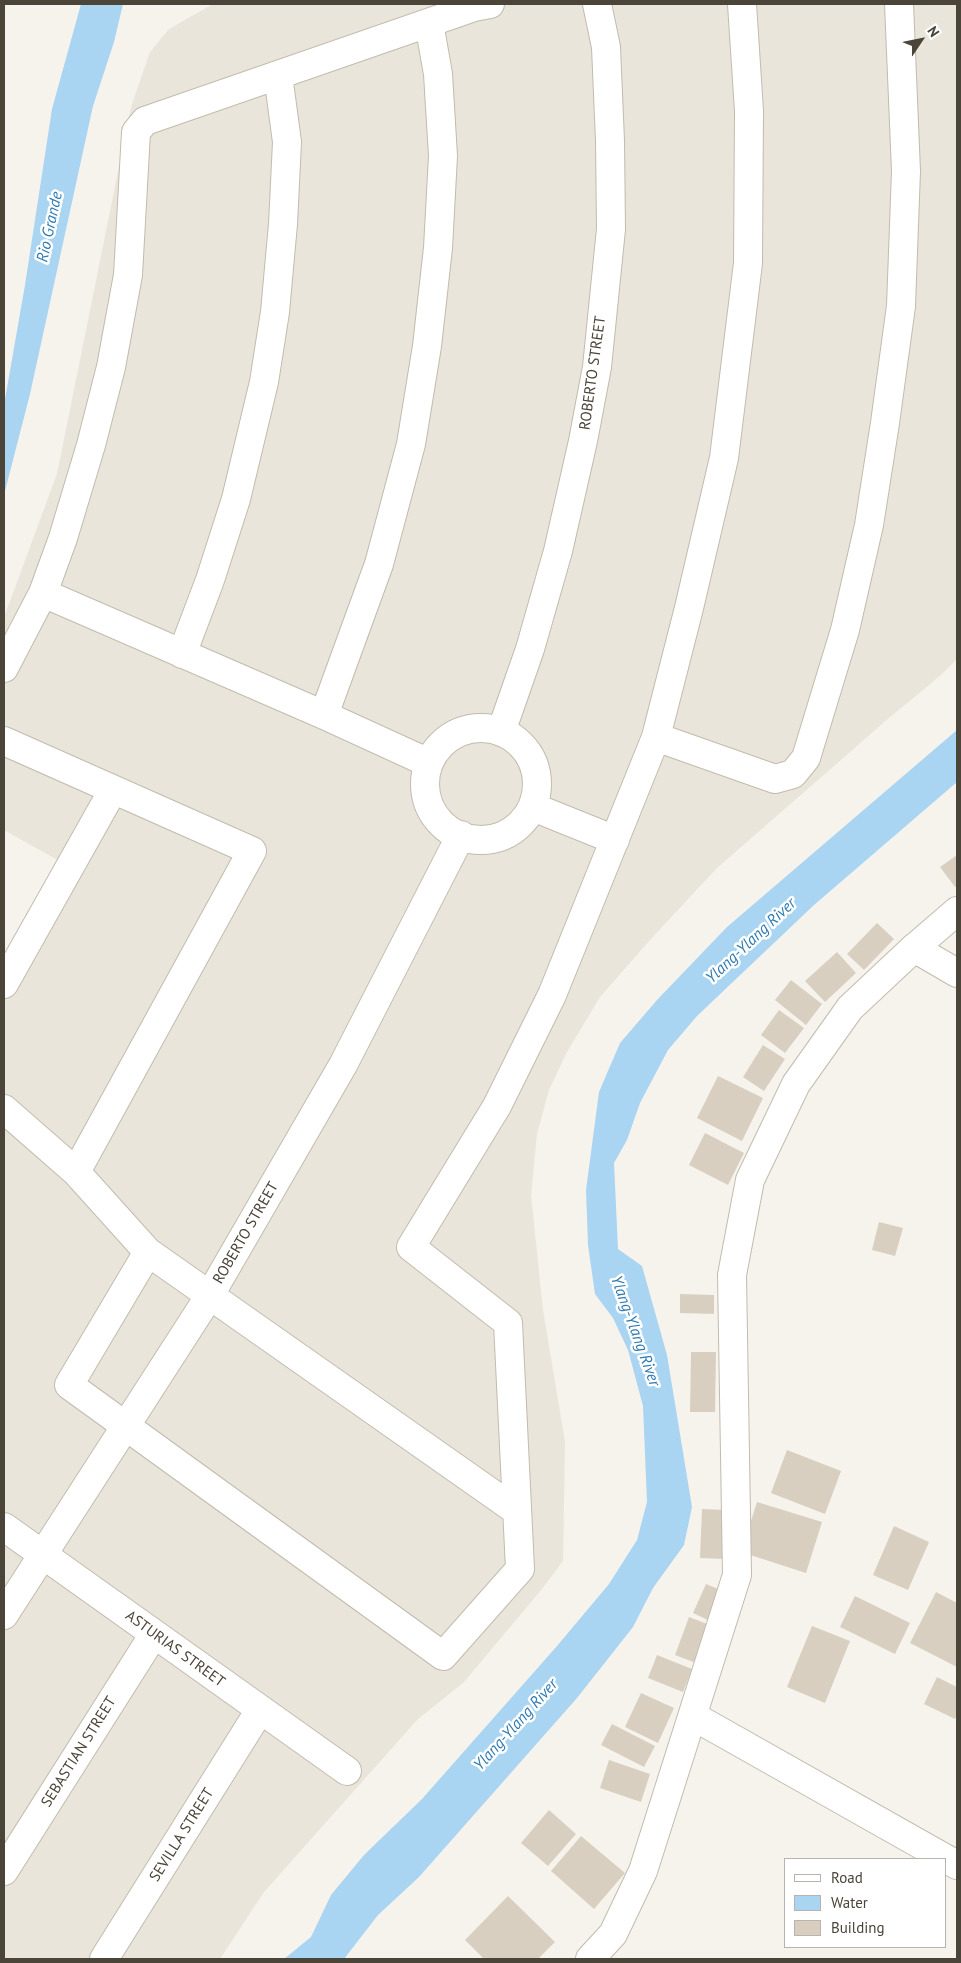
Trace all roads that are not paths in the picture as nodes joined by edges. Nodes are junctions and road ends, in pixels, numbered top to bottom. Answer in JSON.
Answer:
{"nodes":[{"id":1,"x":490,"y":4,"type":"edge"},
{"id":2,"x":597,"y":4,"type":"edge"},
{"id":3,"x":742,"y":4,"type":"edge"},
{"id":4,"x":899,"y":4,"type":"edge"},
{"id":5,"x":429,"y":23,"type":"junction"},
{"id":6,"x":278,"y":75,"type":"junction"},
{"id":7,"x":43,"y":593,"type":"junction"},
{"id":8,"x":182,"y":654,"type":"junction"},
{"id":9,"x":4,"y":668,"type":"edge"},
{"id":10,"x":324,"y":715,"type":"junction"},
{"id":11,"x":501,"y":732,"type":"junction"},
{"id":12,"x":656,"y":737,"type":"junction"},
{"id":13,"x":4,"y":741,"type":"edge"},
{"id":14,"x":429,"y":763,"type":"junction"},
{"id":15,"x":113,"y":790,"type":"junction"},
{"id":16,"x":533,"y":807,"type":"junction"},
{"id":17,"x":461,"y":835,"type":"junction"},
{"id":18,"x":616,"y":840,"type":"junction"},
{"id":19,"x":957,"y":911,"type":"edge"},
{"id":20,"x":914,"y":948,"type":"junction"},
{"id":21,"x":957,"y":973,"type":"edge"},
{"id":22,"x":4,"y":984,"type":"edge"},
{"id":23,"x":4,"y":1109,"type":"edge"},
{"id":24,"x":76,"y":1172,"type":"junction"},
{"id":25,"x":148,"y":1252,"type":"junction"},
{"id":26,"x":210,"y":1295,"type":"junction"},
{"id":27,"x":126,"y":1426,"type":"junction"},
{"id":28,"x":518,"y":1511,"type":"junction"},
{"id":29,"x":4,"y":1527,"type":"edge"},
{"id":30,"x":43,"y":1554,"type":"junction"},
{"id":31,"x":4,"y":1615,"type":"edge"},
{"id":32,"x":154,"y":1634,"type":"junction"},
{"id":33,"x":260,"y":1710,"type":"junction"},
{"id":34,"x":693,"y":1716,"type":"junction"},
{"id":35,"x":347,"y":1771,"type":"dead end"},
{"id":36,"x":945,"y":1858,"type":"edge"},
{"id":37,"x":946,"y":1859,"type":"edge"},
{"id":38,"x":957,"y":1865,"type":"edge"},
{"id":39,"x":4,"y":1871,"type":"edge"},
{"id":40,"x":104,"y":1959,"type":"edge"},
{"id":41,"x":590,"y":1959,"type":"edge"}],
"edges":[{"from":1,"to":5,"type":"street"},
{"from":2,"to":11,"type":"street","name":"ROBERTO STREET"},
{"from":3,"to":12,"type":"street"},
{"from":4,"to":12,"type":"street"},
{"from":5,"to":6,"type":"street"},
{"from":5,"to":10,"type":"street"},
{"from":6,"to":7,"type":"street"},
{"from":6,"to":8,"type":"street"},
{"from":7,"to":8,"type":"street"},
{"from":7,"to":9,"type":"street"},
{"from":8,"to":10,"type":"street"},
{"from":10,"to":14,"type":"street"},
{"from":11,"to":14,"type":"street"},
{"from":11,"to":16,"type":"street"},
{"from":12,"to":18,"type":"street"},
{"from":13,"to":15,"type":"street"},
{"from":14,"to":17,"type":"street"},
{"from":15,"to":22,"type":"street"},
{"from":15,"to":24,"type":"street"},
{"from":16,"to":17,"type":"street"},
{"from":16,"to":18,"type":"street"},
{"from":17,"to":26,"type":"street","name":"ROBERTO STREET"},
{"from":18,"to":28,"type":"street"},
{"from":19,"to":20,"type":"street"},
{"from":20,"to":21,"type":"street"},
{"from":20,"to":34,"type":"street"},
{"from":23,"to":24,"type":"street"},
{"from":24,"to":25,"type":"street"},
{"from":25,"to":26,"type":"street"},
{"from":25,"to":27,"type":"street"},
{"from":26,"to":27,"type":"street","name":"ROBERTO STREET"},
{"from":26,"to":28,"type":"street"},
{"from":27,"to":28,"type":"street"},
{"from":27,"to":30,"type":"street","name":"ROBERTO STREET"},
{"from":29,"to":30,"type":"street","name":"ASTURIAS STREET"},
{"from":30,"to":31,"type":"street","name":"ROBERTO STREET"},
{"from":30,"to":32,"type":"street","name":"ASTURIAS STREET"},
{"from":32,"to":33,"type":"street","name":"ASTURIAS STREET"},
{"from":32,"to":39,"type":"street","name":"SEBASTIAN STREET"},
{"from":33,"to":35,"type":"street","name":"ASTURIAS STREET"},
{"from":33,"to":40,"type":"street","name":"SEVILLA STREET"},
{"from":34,"to":36,"type":"street"},
{"from":34,"to":41,"type":"street"},
{"from":37,"to":38,"type":"street"}]}
